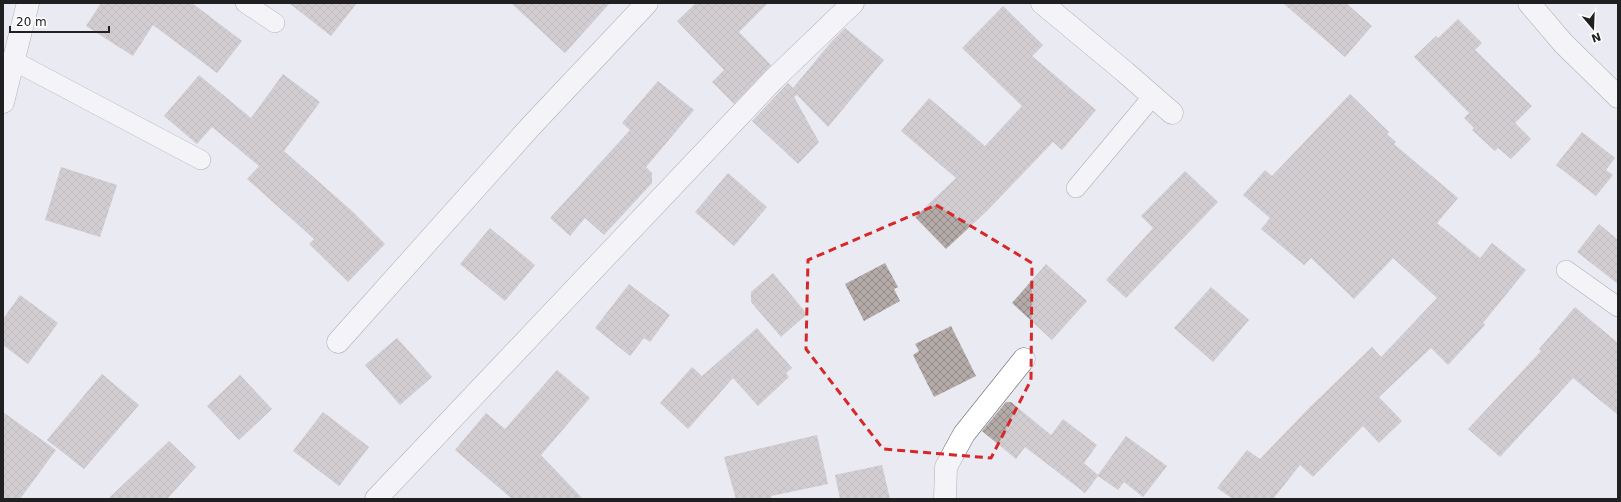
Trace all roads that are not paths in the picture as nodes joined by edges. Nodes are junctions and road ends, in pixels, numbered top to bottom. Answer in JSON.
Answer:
{"nodes":[{"id":1,"x":28,"y":3,"type":"edge"},
{"id":2,"x":245,"y":3,"type":"edge"},
{"id":3,"x":647,"y":3,"type":"edge"},
{"id":4,"x":853,"y":3,"type":"edge"},
{"id":5,"x":1042,"y":3,"type":"edge"},
{"id":6,"x":1529,"y":3,"type":"edge"},
{"id":7,"x":275,"y":23,"type":"dead end"},
{"id":8,"x":14,"y":61,"type":"junction"},
{"id":9,"x":1153,"y":96,"type":"junction"},
{"id":10,"x":1618,"y":97,"type":"edge"},
{"id":11,"x":3,"y":102,"type":"edge"},
{"id":12,"x":1172,"y":113,"type":"dead end"},
{"id":13,"x":201,"y":160,"type":"dead end"},
{"id":14,"x":1076,"y":188,"type":"dead end"},
{"id":15,"x":1566,"y":270,"type":"dead end"},
{"id":16,"x":1618,"y":308,"type":"edge"},
{"id":17,"x":338,"y":342,"type":"dead end"},
{"id":18,"x":1024,"y":359,"type":"dead end"},
{"id":19,"x":376,"y":499,"type":"edge"},
{"id":20,"x":945,"y":499,"type":"edge"}],
"edges":[{"from":1,"to":8,"type":"street"},
{"from":2,"to":7,"type":"lane"},
{"from":3,"to":17,"type":"street"},
{"from":4,"to":19,"type":"street"},
{"from":5,"to":9,"type":"street"},
{"from":6,"to":10,"type":"street"},
{"from":8,"to":11,"type":"street"},
{"from":8,"to":13,"type":"lane"},
{"from":9,"to":12,"type":"street"},
{"from":9,"to":14,"type":"lane"},
{"from":15,"to":16,"type":"lane"},
{"from":18,"to":20,"type":"street"}]}
